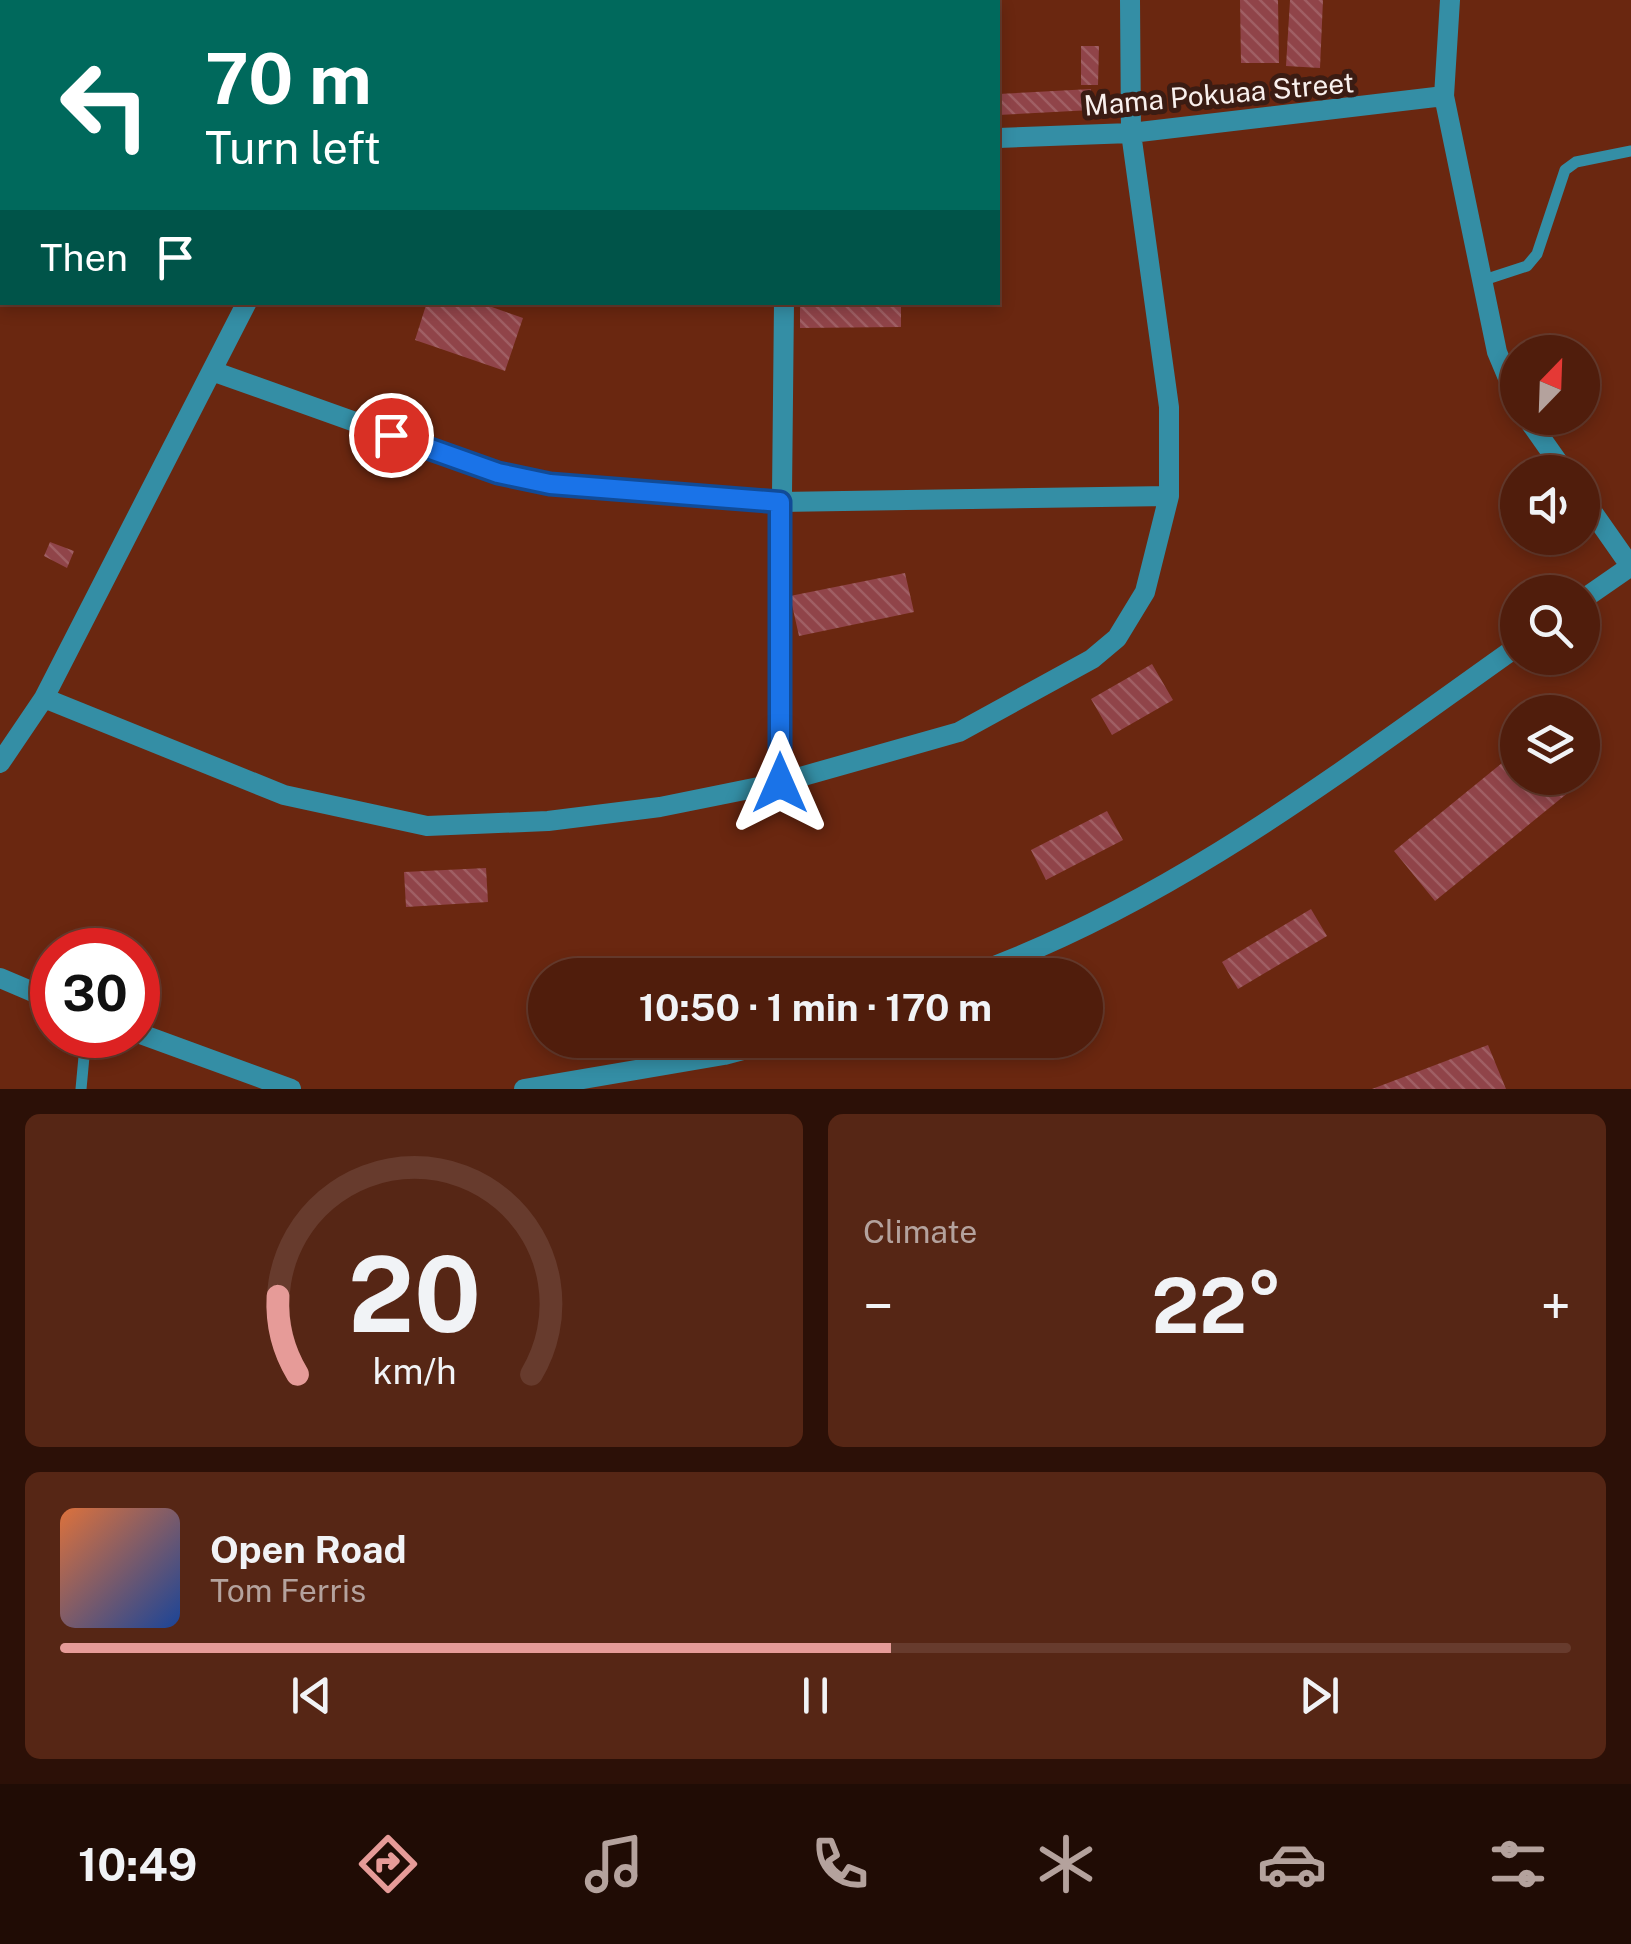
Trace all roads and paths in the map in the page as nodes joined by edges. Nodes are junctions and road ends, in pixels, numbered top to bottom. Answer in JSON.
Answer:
{"nodes":[{"id":1,"x":1130,"y":0,"type":"edge"},
{"id":2,"x":1450,"y":0,"type":"edge"},
{"id":3,"x":1444,"y":96,"type":"junction"},
{"id":4,"x":1131,"y":133,"type":"junction"},
{"id":5,"x":1000,"y":138,"type":"edge"},
{"id":6,"x":1631,"y":151,"type":"edge"},
{"id":7,"x":1484,"y":280,"type":"junction"},
{"id":8,"x":245,"y":305,"type":"edge"},
{"id":9,"x":784,"y":305,"type":"edge"},
{"id":10,"x":1500,"y":359,"type":"edge"},
{"id":11,"x":212,"y":371,"type":"junction"},
{"id":12,"x":1168,"y":496,"type":"junction"},
{"id":13,"x":780,"y":502,"type":"junction"},
{"id":14,"x":1600,"y":522,"type":"edge"},
{"id":15,"x":1631,"y":566,"type":"edge"},
{"id":16,"x":1600,"y":588,"type":"edge"},
{"id":17,"x":1500,"y":658,"type":"edge"},
{"id":18,"x":44,"y":698,"type":"junction"},
{"id":19,"x":0,"y":764,"type":"edge"},
{"id":20,"x":780,"y":783,"type":"junction"},
{"id":21,"x":1016,"y":958,"type":"edge"},
{"id":22,"x":0,"y":978,"type":"edge"},
{"id":23,"x":30,"y":991,"type":"edge"},
{"id":24,"x":160,"y":1041,"type":"edge"},
{"id":25,"x":84,"y":1058,"type":"edge"},
{"id":26,"x":706,"y":1058,"type":"edge"},
{"id":27,"x":81,"y":1089,"type":"edge"},
{"id":28,"x":291,"y":1089,"type":"edge"},
{"id":29,"x":524,"y":1089,"type":"edge"}],
"edges":[{"from":1,"to":4,"type":"street"},
{"from":2,"to":3,"type":"street"},
{"from":3,"to":4,"type":"street","name":"Mama Pokuaa Street"},
{"from":3,"to":7,"type":"street"},
{"from":4,"to":5,"type":"street","name":"Mama Pokuaa Street"},
{"from":4,"to":12,"type":"street"},
{"from":6,"to":7,"type":"lane"},
{"from":7,"to":10,"type":"street"},
{"from":8,"to":11,"type":"street"},
{"from":9,"to":13,"type":"street"},
{"from":11,"to":13,"type":"street"},
{"from":11,"to":18,"type":"street"},
{"from":12,"to":13,"type":"street"},
{"from":12,"to":20,"type":"street"},
{"from":13,"to":20,"type":"street"},
{"from":14,"to":15,"type":"street"},
{"from":15,"to":16,"type":"street"},
{"from":17,"to":21,"type":"street"},
{"from":18,"to":19,"type":"street"},
{"from":18,"to":20,"type":"street"},
{"from":22,"to":23,"type":"street"},
{"from":24,"to":28,"type":"street"},
{"from":25,"to":27,"type":"lane"},
{"from":26,"to":29,"type":"street"}]}
